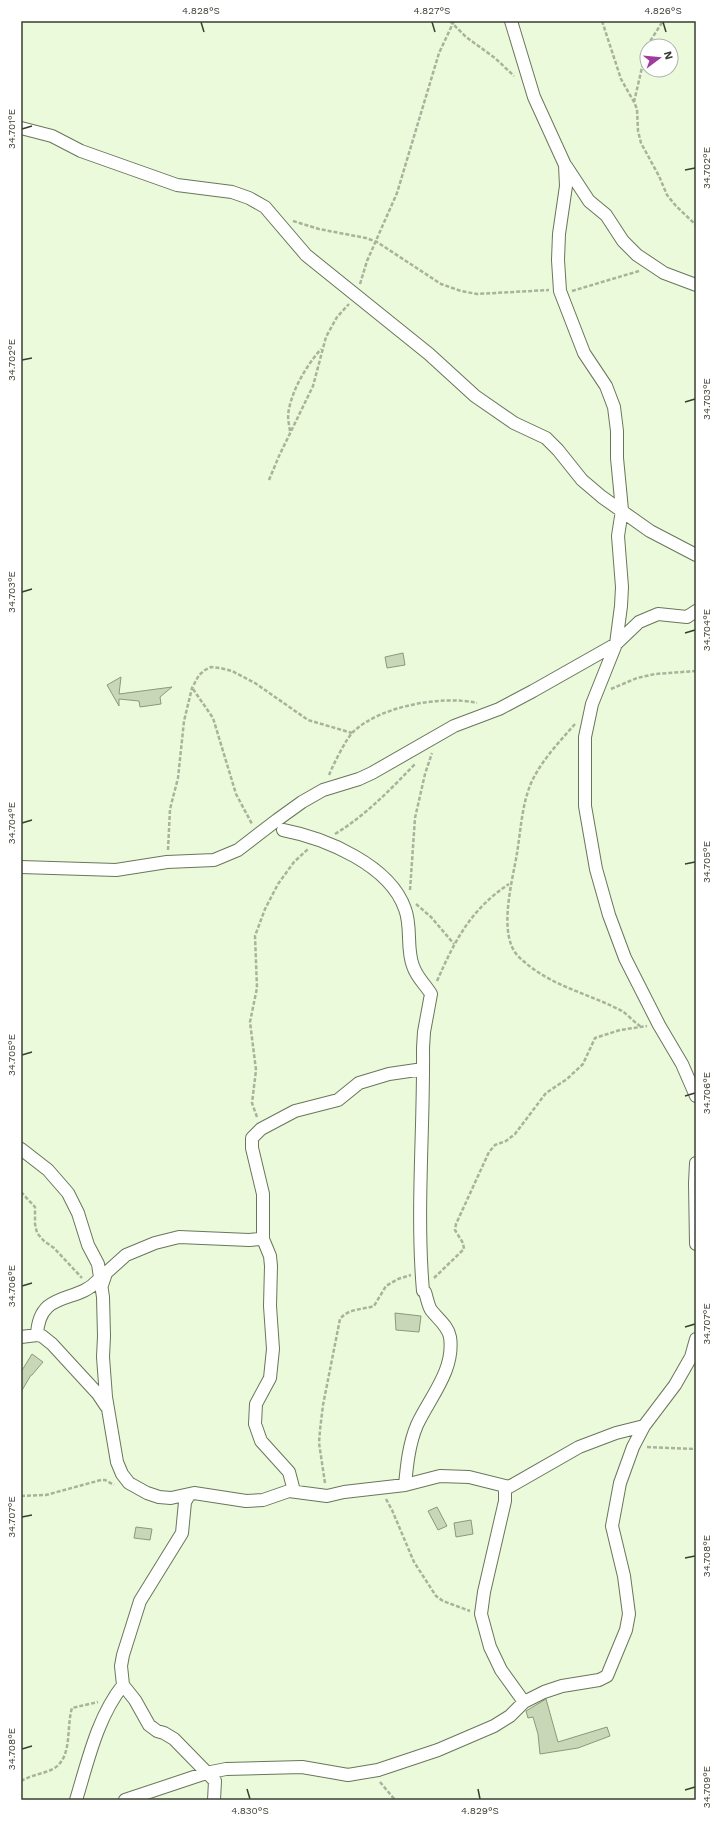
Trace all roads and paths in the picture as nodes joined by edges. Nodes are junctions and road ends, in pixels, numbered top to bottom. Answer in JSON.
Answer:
{"nodes":[{"id":1,"x":450,"y":21,"type":"edge"},
{"id":2,"x":511,"y":21,"type":"edge"},
{"id":3,"x":602,"y":21,"type":"edge"},
{"id":4,"x":663,"y":21,"type":"edge"},
{"id":5,"x":453,"y":22,"type":"edge"},
{"id":6,"x":652,"y":38,"type":"edge"},
{"id":7,"x":640,"y":78,"type":"edge"},
{"id":8,"x":519,"y":81,"type":"dead end"},
{"id":9,"x":634,"y":102,"type":"junction"},
{"id":10,"x":21,"y":128,"type":"edge"},
{"id":11,"x":565,"y":165,"type":"junction"},
{"id":12,"x":276,"y":220,"type":"junction"},
{"id":13,"x":696,"y":225,"type":"edge"},
{"id":14,"x":377,"y":242,"type":"junction"},
{"id":15,"x":656,"y":268,"type":"junction"},
{"id":16,"x":696,"y":285,"type":"edge"},
{"id":17,"x":560,"y":291,"type":"junction"},
{"id":18,"x":357,"y":296,"type":"junction"},
{"id":19,"x":322,"y":349,"type":"junction"},
{"id":20,"x":290,"y":432,"type":"junction"},
{"id":21,"x":269,"y":480,"type":"dead end"},
{"id":22,"x":622,"y":510,"type":"junction"},
{"id":23,"x":696,"y":555,"type":"edge"},
{"id":24,"x":693,"y":616,"type":"edge"},
{"id":25,"x":616,"y":644,"type":"junction"},
{"id":26,"x":696,"y":671,"type":"edge"},
{"id":27,"x":192,"y":688,"type":"junction"},
{"id":28,"x":594,"y":701,"type":"junction"},
{"id":29,"x":479,"y":704,"type":"dead end"},
{"id":30,"x":352,"y":733,"type":"junction"},
{"id":31,"x":432,"y":752,"type":"dead end"},
{"id":32,"x":416,"y":761,"type":"dead end"},
{"id":33,"x":323,"y":790,"type":"junction"},
{"id":34,"x":283,"y":830,"type":"dead end"},
{"id":35,"x":258,"y":834,"type":"junction"},
{"id":36,"x":324,"y":840,"type":"junction"},
{"id":37,"x":167,"y":862,"type":"junction"},
{"id":38,"x":21,"y":867,"type":"edge"},
{"id":39,"x":510,"y":884,"type":"junction"},
{"id":40,"x":409,"y":893,"type":"dead end"},
{"id":41,"x":414,"y":902,"type":"dead end"},
{"id":42,"x":454,"y":944,"type":"junction"},
{"id":43,"x":431,"y":994,"type":"junction"},
{"id":44,"x":659,"y":1025,"type":"junction"},
{"id":45,"x":640,"y":1026,"type":"junction"},
{"id":46,"x":423,"y":1069,"type":"junction"},
{"id":47,"x":696,"y":1096,"type":"edge"},
{"id":48,"x":261,"y":1129,"type":"junction"},
{"id":49,"x":21,"y":1148,"type":"edge"},
{"id":50,"x":696,"y":1163,"type":"edge"},
{"id":51,"x":21,"y":1192,"type":"edge"},
{"id":52,"x":263,"y":1240,"type":"junction"},
{"id":53,"x":696,"y":1244,"type":"edge"},
{"id":54,"x":421,"y":1271,"type":"junction"},
{"id":55,"x":96,"y":1287,"type":"junction"},
{"id":56,"x":423,"y":1291,"type":"junction"},
{"id":57,"x":37,"y":1335,"type":"junction"},
{"id":58,"x":21,"y":1337,"type":"edge"},
{"id":59,"x":696,"y":1338,"type":"edge"},
{"id":60,"x":108,"y":1409,"type":"junction"},
{"id":61,"x":644,"y":1426,"type":"junction"},
{"id":62,"x":634,"y":1446,"type":"junction"},
{"id":63,"x":696,"y":1449,"type":"edge"},
{"id":64,"x":405,"y":1485,"type":"junction"},
{"id":65,"x":116,"y":1487,"type":"dead end"},
{"id":66,"x":379,"y":1487,"type":"junction"},
{"id":67,"x":505,"y":1488,"type":"junction"},
{"id":68,"x":294,"y":1491,"type":"junction"},
{"id":69,"x":194,"y":1493,"type":"junction"},
{"id":70,"x":21,"y":1496,"type":"edge"},
{"id":71,"x":327,"y":1496,"type":"junction"},
{"id":72,"x":482,"y":1617,"type":"junction"},
{"id":73,"x":123,"y":1685,"type":"junction"},
{"id":74,"x":112,"y":1699,"type":"junction"},
{"id":75,"x":524,"y":1702,"type":"junction"},
{"id":76,"x":206,"y":1773,"type":"junction"},
{"id":77,"x":365,"y":1773,"type":"junction"},
{"id":78,"x":21,"y":1781,"type":"edge"},
{"id":79,"x":76,"y":1800,"type":"edge"},
{"id":80,"x":125,"y":1800,"type":"edge"},
{"id":81,"x":214,"y":1800,"type":"edge"},
{"id":82,"x":395,"y":1800,"type":"edge"}],
"edges":[{"from":1,"to":5,"type":"path"},
{"from":2,"to":11,"type":"street"},
{"from":3,"to":9,"type":"path"},
{"from":4,"to":6,"type":"path"},
{"from":5,"to":8,"type":"path"},
{"from":5,"to":14,"type":"path"},
{"from":7,"to":9,"type":"path"},
{"from":9,"to":13,"type":"path"},
{"from":10,"to":12,"type":"street"},
{"from":11,"to":15,"type":"street"},
{"from":11,"to":17,"type":"street"},
{"from":12,"to":14,"type":"path"},
{"from":12,"to":18,"type":"street"},
{"from":14,"to":17,"type":"path"},
{"from":14,"to":18,"type":"path"},
{"from":15,"to":16,"type":"street"},
{"from":15,"to":17,"type":"path"},
{"from":17,"to":22,"type":"street"},
{"from":18,"to":19,"type":"path"},
{"from":18,"to":22,"type":"street"},
{"from":19,"to":20,"type":"path"},
{"from":19,"to":20,"type":"path"},
{"from":20,"to":21,"type":"path"},
{"from":22,"to":23,"type":"street"},
{"from":22,"to":25,"type":"street"},
{"from":24,"to":25,"type":"street"},
{"from":25,"to":28,"type":"street"},
{"from":25,"to":33,"type":"street"},
{"from":26,"to":28,"type":"path"},
{"from":27,"to":30,"type":"path"},
{"from":27,"to":35,"type":"path"},
{"from":27,"to":37,"type":"path"},
{"from":28,"to":39,"type":"path"},
{"from":28,"to":44,"type":"street"},
{"from":29,"to":30,"type":"path"},
{"from":30,"to":33,"type":"path"},
{"from":31,"to":40,"type":"path"},
{"from":32,"to":36,"type":"path"},
{"from":33,"to":35,"type":"street"},
{"from":34,"to":36,"type":"street"},
{"from":35,"to":37,"type":"street"},
{"from":36,"to":43,"type":"street"},
{"from":36,"to":48,"type":"path"},
{"from":37,"to":38,"type":"street"},
{"from":39,"to":42,"type":"path"},
{"from":39,"to":45,"type":"path"},
{"from":41,"to":42,"type":"path"},
{"from":42,"to":43,"type":"path"},
{"from":43,"to":46,"type":"street"},
{"from":44,"to":45,"type":"path"},
{"from":44,"to":47,"type":"street"},
{"from":45,"to":56,"type":"path"},
{"from":46,"to":48,"type":"street"},
{"from":46,"to":54,"type":"street"},
{"from":48,"to":52,"type":"street"},
{"from":49,"to":55,"type":"street"},
{"from":50,"to":53,"type":"street"},
{"from":51,"to":55,"type":"path"},
{"from":52,"to":55,"type":"street"},
{"from":52,"to":68,"type":"street"},
{"from":54,"to":56,"type":"street"},
{"from":54,"to":71,"type":"path"},
{"from":55,"to":57,"type":"street"},
{"from":55,"to":60,"type":"street"},
{"from":56,"to":64,"type":"street"},
{"from":57,"to":58,"type":"street"},
{"from":57,"to":60,"type":"street"},
{"from":59,"to":61,"type":"street"},
{"from":60,"to":69,"type":"street"},
{"from":61,"to":62,"type":"street"},
{"from":61,"to":67,"type":"street"},
{"from":62,"to":63,"type":"path"},
{"from":62,"to":75,"type":"street"},
{"from":64,"to":66,"type":"street"},
{"from":64,"to":67,"type":"street"},
{"from":65,"to":70,"type":"path"},
{"from":66,"to":71,"type":"street"},
{"from":66,"to":72,"type":"path"},
{"from":67,"to":72,"type":"street"},
{"from":68,"to":69,"type":"street"},
{"from":68,"to":71,"type":"street"},
{"from":69,"to":73,"type":"street"},
{"from":72,"to":75,"type":"street"},
{"from":73,"to":74,"type":"street"},
{"from":73,"to":76,"type":"street"},
{"from":74,"to":78,"type":"path"},
{"from":74,"to":79,"type":"street"},
{"from":75,"to":77,"type":"street"},
{"from":76,"to":77,"type":"street"},
{"from":76,"to":80,"type":"street"},
{"from":76,"to":81,"type":"street"},
{"from":77,"to":82,"type":"path"}]}
